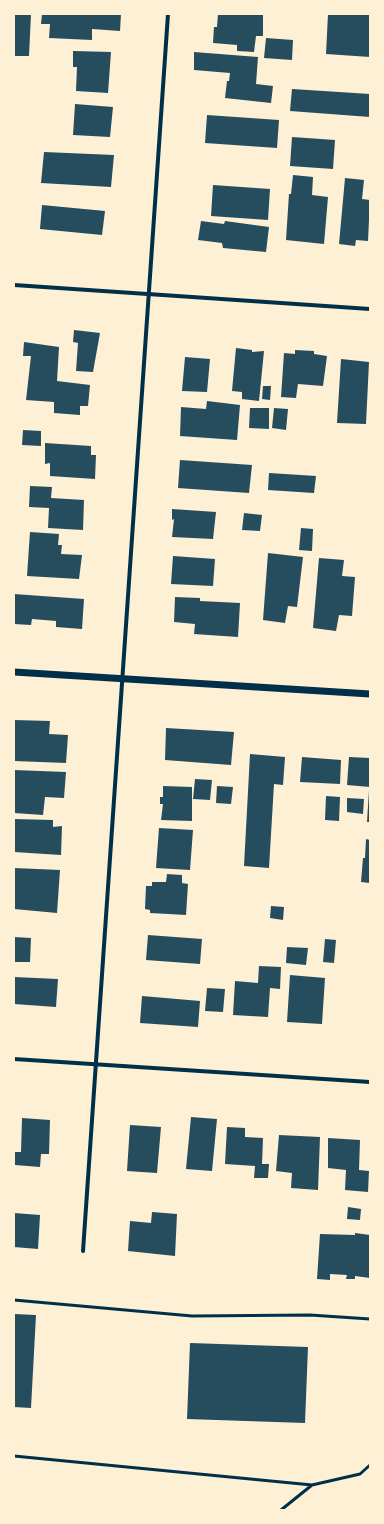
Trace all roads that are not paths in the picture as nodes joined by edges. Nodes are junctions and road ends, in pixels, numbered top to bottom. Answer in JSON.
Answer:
{"nodes":[{"id":1,"x":168,"y":14,"type":"edge"},
{"id":2,"x":14,"y":285,"type":"edge"},
{"id":3,"x":148,"y":294,"type":"junction"},
{"id":4,"x":370,"y":309,"type":"edge"},
{"id":5,"x":14,"y":672,"type":"edge"},
{"id":6,"x":123,"y":680,"type":"junction"},
{"id":7,"x":370,"y":694,"type":"edge"},
{"id":8,"x":14,"y":1059,"type":"edge"},
{"id":9,"x":96,"y":1064,"type":"junction"},
{"id":10,"x":370,"y":1082,"type":"edge"},
{"id":11,"x":83,"y":1251,"type":"dead end"},
{"id":12,"x":14,"y":1300,"type":"edge"},
{"id":13,"x":370,"y":1319,"type":"edge"},
{"id":14,"x":14,"y":1456,"type":"edge"},
{"id":15,"x":370,"y":1465,"type":"edge"},
{"id":16,"x":312,"y":1485,"type":"junction"},
{"id":17,"x":281,"y":1510,"type":"edge"}],
"edges":[{"from":1,"to":3,"type":"street"},
{"from":2,"to":3,"type":"street"},
{"from":3,"to":4,"type":"street"},
{"from":3,"to":6,"type":"street"},
{"from":5,"to":6,"type":"street"},
{"from":6,"to":7,"type":"street"},
{"from":6,"to":9,"type":"street"},
{"from":8,"to":9,"type":"street"},
{"from":9,"to":10,"type":"street"},
{"from":9,"to":11,"type":"street"},
{"from":12,"to":13,"type":"lane"},
{"from":14,"to":16,"type":"lane"},
{"from":15,"to":16,"type":"lane"},
{"from":16,"to":17,"type":"lane"}]}
